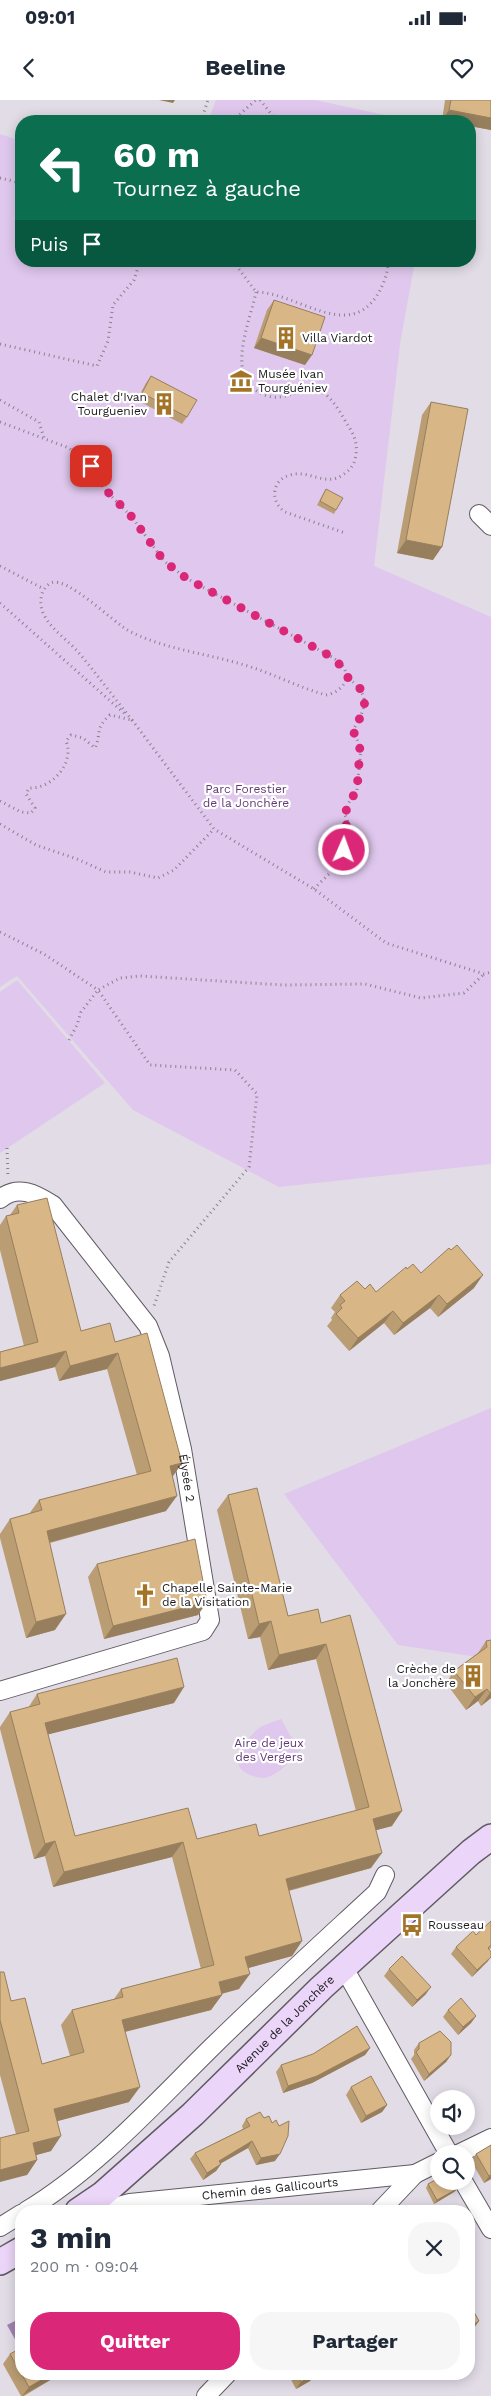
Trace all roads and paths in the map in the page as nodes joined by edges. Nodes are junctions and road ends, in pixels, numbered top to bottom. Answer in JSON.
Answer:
{"nodes":[{"id":1,"x":208,"y":100,"type":"edge"},
{"id":2,"x":256,"y":100,"type":"edge"},
{"id":3,"x":260,"y":100,"type":"edge"},
{"id":4,"x":203,"y":115,"type":"edge"},
{"id":5,"x":239,"y":115,"type":"edge"},
{"id":6,"x":272,"y":115,"type":"edge"},
{"id":7,"x":0,"y":178,"type":"edge"},
{"id":8,"x":15,"y":182,"type":"edge"},
{"id":9,"x":138,"y":267,"type":"edge"},
{"id":10,"x":237,"y":267,"type":"edge"},
{"id":11,"x":387,"y":267,"type":"edge"},
{"id":12,"x":256,"y":292,"type":"junction"},
{"id":13,"x":0,"y":344,"type":"edge"},
{"id":14,"x":0,"y":400,"type":"edge"},
{"id":15,"x":0,"y":422,"type":"edge"},
{"id":16,"x":44,"y":438,"type":"junction"},
{"id":17,"x":345,"y":533,"type":"dead end"},
{"id":18,"x":0,"y":566,"type":"edge"},
{"id":19,"x":44,"y":588,"type":"junction"},
{"id":20,"x":0,"y":603,"type":"edge"},
{"id":21,"x":346,"y":676,"type":"junction"},
{"id":22,"x":132,"y":720,"type":"junction"},
{"id":23,"x":0,"y":802,"type":"edge"},
{"id":24,"x":0,"y":824,"type":"edge"},
{"id":25,"x":214,"y":829,"type":"junction"},
{"id":26,"x":314,"y":889,"type":"junction"},
{"id":27,"x":0,"y":932,"type":"edge"},
{"id":28,"x":491,"y":972,"type":"edge"},
{"id":29,"x":484,"y":974,"type":"junction"},
{"id":30,"x":98,"y":990,"type":"junction"},
{"id":31,"x":69,"y":1040,"type":"dead end"},
{"id":32,"x":7,"y":1148,"type":"dead end"},
{"id":33,"x":5,"y":1196,"type":"edge"},
{"id":34,"x":148,"y":1326,"type":"junction"},
{"id":35,"x":0,"y":1691,"type":"edge"},
{"id":36,"x":491,"y":1837,"type":"edge"},
{"id":37,"x":386,"y":1875,"type":"dead end"},
{"id":38,"x":344,"y":1968,"type":"junction"},
{"id":39,"x":491,"y":2138,"type":"edge"},
{"id":40,"x":444,"y":2145,"type":"edge"},
{"id":41,"x":475,"y":2146,"type":"edge"},
{"id":42,"x":430,"y":2166,"type":"edge"},
{"id":43,"x":415,"y":2174,"type":"junction"},
{"id":44,"x":468,"y":2190,"type":"edge"},
{"id":45,"x":112,"y":2204,"type":"edge"},
{"id":46,"x":36,"y":2205,"type":"edge"},
{"id":47,"x":386,"y":2205,"type":"edge"},
{"id":48,"x":15,"y":2218,"type":"edge"},
{"id":49,"x":0,"y":2227,"type":"edge"},
{"id":50,"x":491,"y":2229,"type":"edge"},
{"id":51,"x":15,"y":2253,"type":"edge"},
{"id":52,"x":0,"y":2262,"type":"edge"},
{"id":53,"x":218,"y":2380,"type":"edge"},
{"id":54,"x":206,"y":2396,"type":"edge"}],
"edges":[{"from":1,"to":4,"type":"path"},
{"from":2,"to":5,"type":"path"},
{"from":3,"to":6,"type":"path"},
{"from":7,"to":8,"type":"path"},
{"from":9,"to":13,"type":"path"},
{"from":10,"to":12,"type":"path"},
{"from":11,"to":12,"type":"path"},
{"from":12,"to":17,"type":"path"},
{"from":14,"to":16,"type":"path"},
{"from":15,"to":16,"type":"path"},
{"from":16,"to":21,"type":"path"},
{"from":18,"to":19,"type":"path"},
{"from":19,"to":21,"type":"path"},
{"from":19,"to":22,"type":"path"},
{"from":20,"to":22,"type":"path"},
{"from":21,"to":26,"type":"path"},
{"from":22,"to":23,"type":"path"},
{"from":22,"to":25,"type":"path"},
{"from":24,"to":25,"type":"path"},
{"from":25,"to":26,"type":"path"},
{"from":26,"to":29,"type":"path"},
{"from":27,"to":30,"type":"path"},
{"from":28,"to":29,"type":"path"},
{"from":29,"to":30,"type":"path"},
{"from":30,"to":31,"type":"path"},
{"from":30,"to":34,"type":"path"},
{"from":32,"to":33,"type":"path"},
{"from":33,"to":34,"type":"street","name":"Élysée 2"},
{"from":34,"to":35,"type":"street","name":"Élysée 2"},
{"from":36,"to":38,"type":"street","name":"Avenue de la Jonchère"},
{"from":37,"to":46,"type":"street"},
{"from":38,"to":40,"type":"street"},
{"from":38,"to":45,"type":"street","name":"Avenue de la Jonchère"},
{"from":39,"to":41,"type":"street"},
{"from":42,"to":43,"type":"street","name":"Chemin des Gallicourts"},
{"from":43,"to":45,"type":"street","name":"Chemin des Gallicourts"},
{"from":43,"to":47,"type":"street"},
{"from":44,"to":50,"type":"street"},
{"from":48,"to":49,"type":"street"},
{"from":51,"to":52,"type":"street"},
{"from":53,"to":54,"type":"street"}]}
